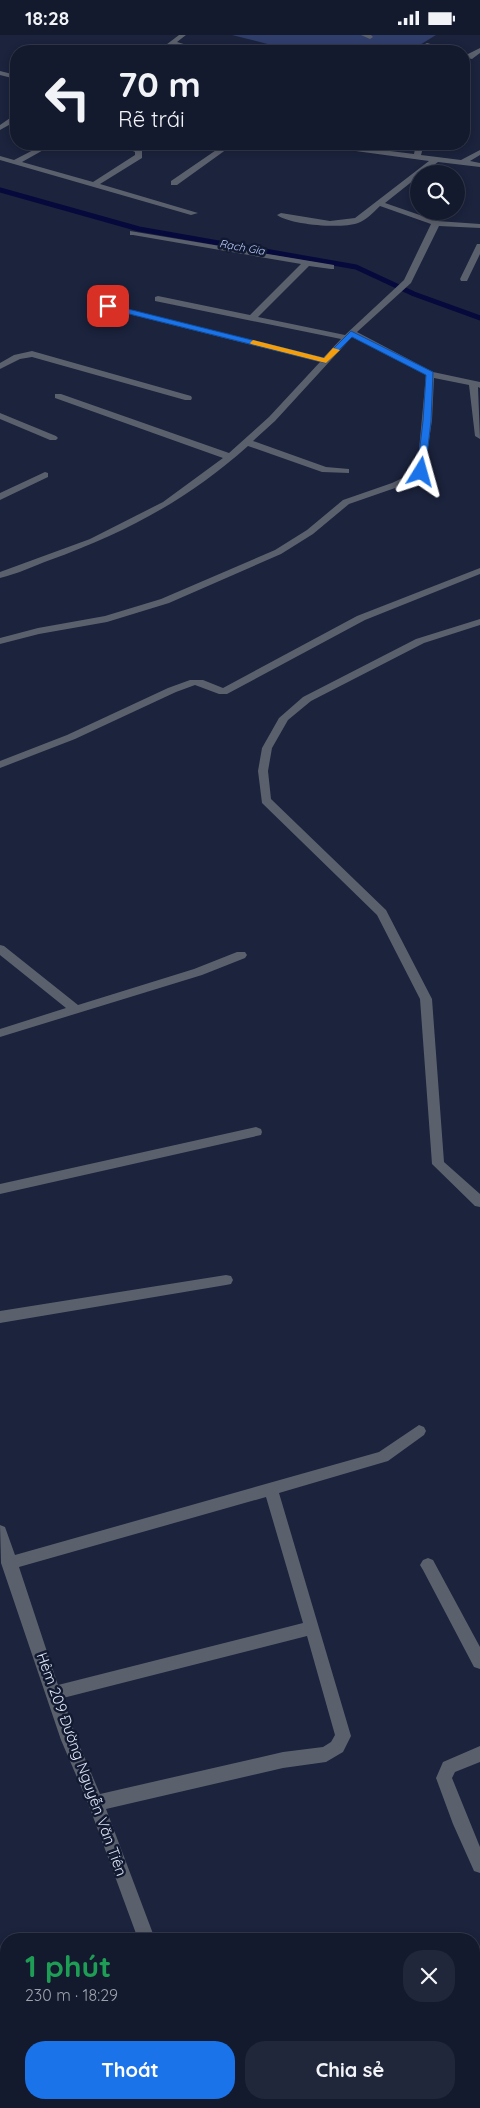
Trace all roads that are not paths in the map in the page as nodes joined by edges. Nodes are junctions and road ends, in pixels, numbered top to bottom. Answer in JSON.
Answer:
{"nodes":[{"id":1,"x":183,"y":35,"type":"edge"},
{"id":2,"x":171,"y":43,"type":"junction"},
{"id":3,"x":168,"y":45,"type":"edge"},
{"id":4,"x":179,"y":45,"type":"edge"},
{"id":5,"x":39,"y":150,"type":"edge"},
{"id":6,"x":137,"y":150,"type":"edge"},
{"id":7,"x":221,"y":150,"type":"edge"},
{"id":8,"x":370,"y":150,"type":"edge"},
{"id":9,"x":419,"y":150,"type":"edge"},
{"id":10,"x":480,"y":152,"type":"edge"},
{"id":11,"x":0,"y":158,"type":"edge"},
{"id":12,"x":417,"y":158,"type":"junction"},
{"id":13,"x":435,"y":160,"type":"junction"},
{"id":14,"x":14,"y":163,"type":"junction"},
{"id":15,"x":462,"y":163,"type":"junction"},
{"id":16,"x":480,"y":165,"type":"edge"},
{"id":17,"x":174,"y":183,"type":"dead end"},
{"id":18,"x":93,"y":185,"type":"junction"},
{"id":19,"x":378,"y":203,"type":"junction"},
{"id":20,"x":194,"y":213,"type":"dead end"},
{"id":21,"x":281,"y":215,"type":"dead end"},
{"id":22,"x":435,"y":223,"type":"junction"},
{"id":23,"x":480,"y":226,"type":"edge"},
{"id":24,"x":133,"y":233,"type":"dead end"},
{"id":25,"x":479,"y":250,"type":"edge"},
{"id":26,"x":306,"y":264,"type":"junction"},
{"id":27,"x":330,"y":267,"type":"dead end"},
{"id":28,"x":464,"y":279,"type":"dead end"},
{"id":29,"x":158,"y":299,"type":"dead end"},
{"id":30,"x":108,"y":306,"type":"dead end"},
{"id":31,"x":252,"y":318,"type":"junction"},
{"id":32,"x":349,"y":336,"type":"junction"},
{"id":33,"x":326,"y":361,"type":"junction"},
{"id":34,"x":0,"y":366,"type":"edge"},
{"id":35,"x":430,"y":374,"type":"junction"},
{"id":36,"x":477,"y":385,"type":"edge"},
{"id":37,"x":58,"y":396,"type":"dead end"},
{"id":38,"x":188,"y":398,"type":"dead end"},
{"id":39,"x":0,"y":416,"type":"edge"},
{"id":40,"x":480,"y":436,"type":"edge"},
{"id":41,"x":53,"y":439,"type":"dead end"},
{"id":42,"x":246,"y":442,"type":"junction"},
{"id":43,"x":230,"y":457,"type":"junction"},
{"id":44,"x":346,"y":471,"type":"dead end"},
{"id":45,"x":45,"y":475,"type":"dead end"},
{"id":46,"x":0,"y":497,"type":"edge"},
{"id":47,"x":480,"y":571,"type":"edge"},
{"id":48,"x":0,"y":575,"type":"edge"},
{"id":49,"x":480,"y":622,"type":"edge"},
{"id":50,"x":0,"y":641,"type":"edge"},
{"id":51,"x":0,"y":765,"type":"edge"},
{"id":52,"x":0,"y":949,"type":"edge"},
{"id":53,"x":241,"y":955,"type":"dead end"},
{"id":54,"x":76,"y":1010,"type":"junction"},
{"id":55,"x":0,"y":1033,"type":"edge"},
{"id":56,"x":256,"y":1131,"type":"dead end"},
{"id":57,"x":0,"y":1189,"type":"edge"},
{"id":58,"x":480,"y":1202,"type":"edge"},
{"id":59,"x":226,"y":1281,"type":"dead end"},
{"id":60,"x":0,"y":1317,"type":"edge"},
{"id":61,"x":419,"y":1431,"type":"dead end"},
{"id":62,"x":271,"y":1490,"type":"junction"},
{"id":63,"x":0,"y":1532,"type":"edge"},
{"id":64,"x":9,"y":1563,"type":"junction"},
{"id":65,"x":428,"y":1565,"type":"dead end"},
{"id":66,"x":312,"y":1628,"type":"junction"},
{"id":67,"x":480,"y":1662,"type":"edge"},
{"id":68,"x":54,"y":1693,"type":"junction"},
{"id":69,"x":480,"y":1754,"type":"edge"},
{"id":70,"x":96,"y":1803,"type":"junction"},
{"id":71,"x":480,"y":1865,"type":"edge"},
{"id":72,"x":145,"y":1933,"type":"edge"}],
"edges":[{"from":1,"to":2,"type":"street"},
{"from":2,"to":3,"type":"street"},
{"from":2,"to":4,"type":"street"},
{"from":5,"to":14,"type":"street"},
{"from":6,"to":18,"type":"street"},
{"from":7,"to":17,"type":"street"},
{"from":8,"to":12,"type":"street"},
{"from":9,"to":12,"type":"street"},
{"from":10,"to":15,"type":"street"},
{"from":11,"to":14,"type":"street"},
{"from":12,"to":13,"type":"street"},
{"from":13,"to":15,"type":"street"},
{"from":13,"to":19,"type":"street"},
{"from":14,"to":18,"type":"street"},
{"from":15,"to":16,"type":"street"},
{"from":18,"to":20,"type":"street"},
{"from":19,"to":21,"type":"street"},
{"from":19,"to":22,"type":"street"},
{"from":22,"to":23,"type":"street"},
{"from":22,"to":32,"type":"street"},
{"from":24,"to":26,"type":"street"},
{"from":25,"to":28,"type":"street"},
{"from":26,"to":27,"type":"street"},
{"from":26,"to":31,"type":"street"},
{"from":29,"to":31,"type":"street"},
{"from":30,"to":33,"type":"street"},
{"from":31,"to":32,"type":"street"},
{"from":32,"to":33,"type":"street"},
{"from":32,"to":35,"type":"street"},
{"from":33,"to":42,"type":"street"},
{"from":34,"to":38,"type":"street"},
{"from":35,"to":36,"type":"street"},
{"from":35,"to":50,"type":"street"},
{"from":36,"to":40,"type":"street"},
{"from":37,"to":43,"type":"street"},
{"from":39,"to":41,"type":"street"},
{"from":42,"to":43,"type":"street"},
{"from":42,"to":44,"type":"street"},
{"from":43,"to":48,"type":"street"},
{"from":45,"to":46,"type":"street"},
{"from":47,"to":51,"type":"street"},
{"from":49,"to":58,"type":"street"},
{"from":52,"to":54,"type":"street"},
{"from":53,"to":54,"type":"street"},
{"from":54,"to":55,"type":"street"},
{"from":56,"to":57,"type":"street"},
{"from":59,"to":60,"type":"street"},
{"from":61,"to":62,"type":"street"},
{"from":62,"to":64,"type":"street"},
{"from":62,"to":66,"type":"street"},
{"from":63,"to":64,"type":"street","name":"Hẻm 209 Đường Nguyễn Văn Tiên"},
{"from":64,"to":68,"type":"street","name":"Hẻm 209 Đường Nguyễn Văn Tiên"},
{"from":65,"to":67,"type":"street"},
{"from":66,"to":68,"type":"street"},
{"from":66,"to":70,"type":"street"},
{"from":68,"to":70,"type":"street","name":"Hẻm 209 Đường Nguyễn Văn Tiên"},
{"from":69,"to":71,"type":"street"},
{"from":70,"to":72,"type":"street","name":"Hẻm 209 Đường Nguyễn Văn Tiên"}]}
